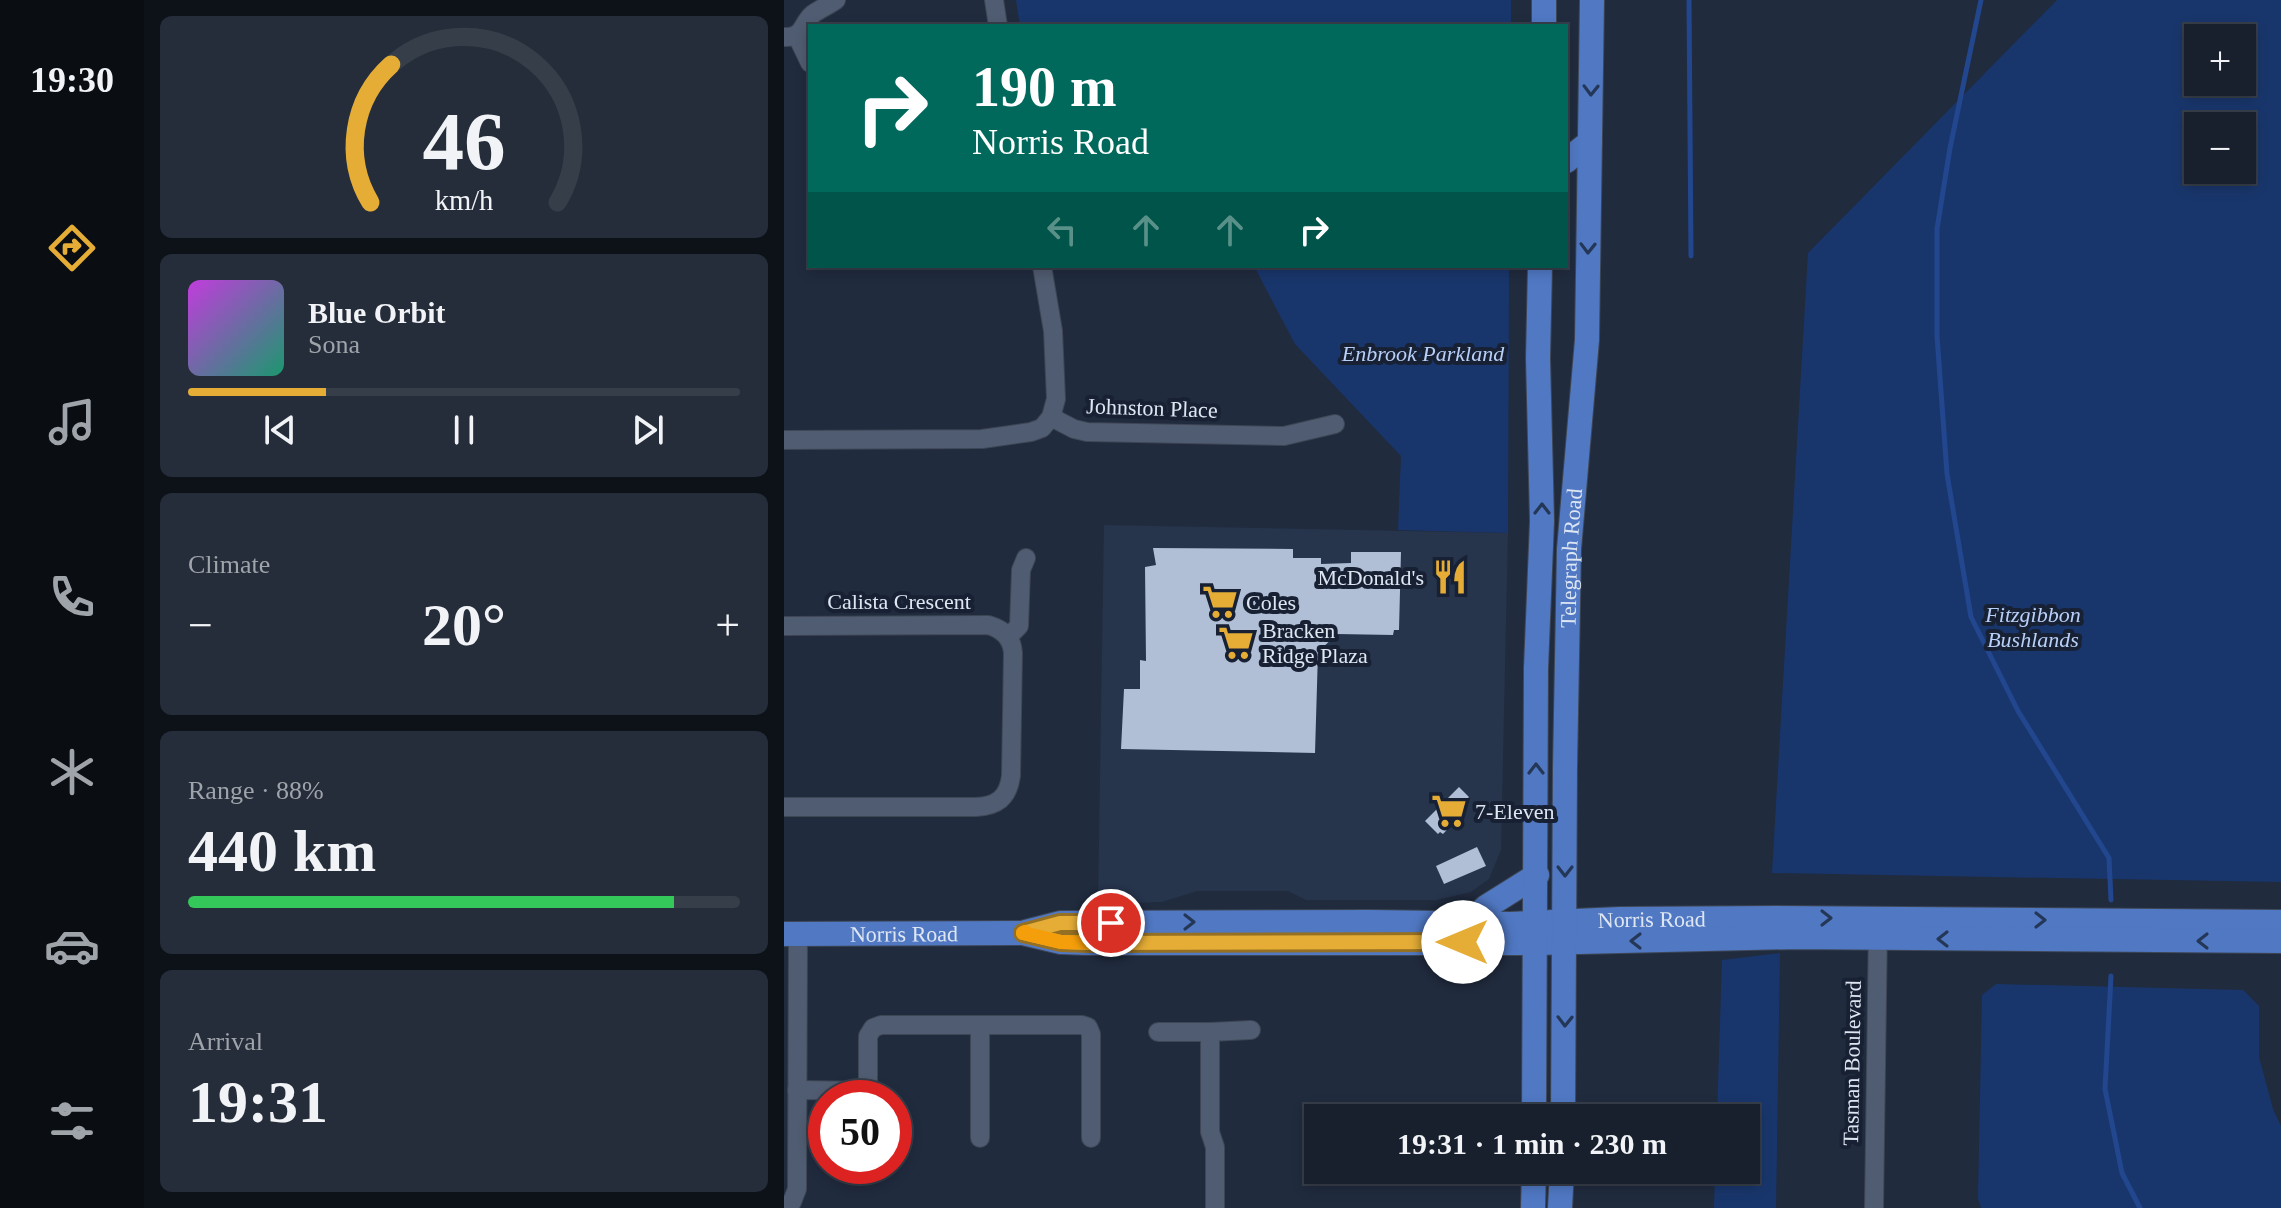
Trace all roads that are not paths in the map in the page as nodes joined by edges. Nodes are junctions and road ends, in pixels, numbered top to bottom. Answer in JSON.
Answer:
{"nodes":[{"id":1,"x":836,"y":0,"type":"edge"},
{"id":2,"x":994,"y":0,"type":"edge"},
{"id":3,"x":1544,"y":0,"type":"edge"},
{"id":4,"x":1592,"y":0,"type":"edge"},
{"id":5,"x":998,"y":24,"type":"edge"},
{"id":6,"x":1544,"y":24,"type":"edge"},
{"id":7,"x":790,"y":36,"type":"edge"},
{"id":8,"x":808,"y":60,"type":"edge"},
{"id":9,"x":1590,"y":142,"type":"junction"},
{"id":10,"x":1568,"y":159,"type":"edge"},
{"id":11,"x":1578,"y":186,"type":"edge"},
{"id":12,"x":1042,"y":268,"type":"edge"},
{"id":13,"x":1540,"y":268,"type":"edge"},
{"id":14,"x":1051,"y":417,"type":"junction"},
{"id":15,"x":1335,"y":424,"type":"dead end"},
{"id":16,"x":784,"y":440,"type":"edge"},
{"id":17,"x":1026,"y":558,"type":"dead end"},
{"id":18,"x":784,"y":626,"type":"edge"},
{"id":19,"x":1008,"y":637,"type":"junction"},
{"id":20,"x":784,"y":807,"type":"edge"},
{"id":21,"x":1537,"y":875,"type":"junction"},
{"id":22,"x":2281,"y":922,"type":"edge"},
{"id":23,"x":1469,"y":923,"type":"junction"},
{"id":24,"x":1878,"y":928,"type":"junction"},
{"id":25,"x":1566,"y":932,"type":"junction"},
{"id":26,"x":1023,"y":933,"type":"junction"},
{"id":27,"x":1536,"y":933,"type":"junction"},
{"id":28,"x":791,"y":934,"type":"edge"},
{"id":29,"x":2281,"y":941,"type":"edge"},
{"id":30,"x":980,"y":1025,"type":"junction"},
{"id":31,"x":1251,"y":1030,"type":"dead end"},
{"id":32,"x":1158,"y":1032,"type":"dead end"},
{"id":33,"x":1210,"y":1032,"type":"junction"},
{"id":34,"x":868,"y":1080,"type":"edge"},
{"id":35,"x":797,"y":1090,"type":"junction"},
{"id":36,"x":808,"y":1091,"type":"edge"},
{"id":37,"x":1534,"y":1104,"type":"edge"},
{"id":38,"x":1563,"y":1104,"type":"edge"},
{"id":39,"x":980,"y":1138,"type":"dead end"},
{"id":40,"x":1091,"y":1138,"type":"dead end"},
{"id":41,"x":1534,"y":1184,"type":"edge"},
{"id":42,"x":1561,"y":1184,"type":"edge"},
{"id":43,"x":792,"y":1205,"type":"edge"},
{"id":44,"x":1215,"y":1208,"type":"edge"},
{"id":45,"x":1533,"y":1208,"type":"edge"},
{"id":46,"x":1560,"y":1208,"type":"edge"},
{"id":47,"x":1874,"y":1208,"type":"edge"}],
"edges":[{"from":1,"to":7,"type":"street"},
{"from":2,"to":5,"type":"street"},
{"from":3,"to":6,"type":"main road"},
{"from":4,"to":9,"type":"main road","name":"Telegraph Road","one_way":true},
{"from":7,"to":8,"type":"street"},
{"from":9,"to":10,"type":"main road"},
{"from":9,"to":11,"type":"main road","name":"Telegraph Road"},
{"from":11,"to":25,"type":"main road","name":"Telegraph Road","one_way":true},
{"from":12,"to":14,"type":"street"},
{"from":21,"to":13,"type":"main road","name":"Telegraph Road","one_way":true},
{"from":14,"to":15,"type":"street","name":"Johnston Place"},
{"from":14,"to":16,"type":"street"},
{"from":17,"to":19,"type":"street"},
{"from":18,"to":19,"type":"street","name":"Calista Crescent"},
{"from":19,"to":20,"type":"street"},
{"from":21,"to":23,"type":"main road"},
{"from":21,"to":27,"type":"main road","name":"Telegraph Road"},
{"from":24,"to":22,"type":"main road","name":"Norris Road","one_way":true},
{"from":26,"to":23,"type":"main road","name":"Norris Road","one_way":true},
{"from":23,"to":27,"type":"main road","name":"Norris Road"},
{"from":24,"to":25,"type":"main road","name":"Norris Road"},
{"from":29,"to":24,"type":"main road","name":"Norris Road","one_way":true},
{"from":24,"to":47,"type":"street","name":"Tasman Boulevard"},
{"from":25,"to":27,"type":"main road","name":"Norris Road"},
{"from":25,"to":38,"type":"main road","name":"Telegraph Road","one_way":true},
{"from":26,"to":27,"type":"main road","name":"Norris Road"},
{"from":26,"to":28,"type":"main road","name":"Norris Road"},
{"from":27,"to":37,"type":"main road","name":"Telegraph Road"},
{"from":28,"to":35,"type":"street"},
{"from":30,"to":34,"type":"street"},
{"from":30,"to":39,"type":"street"},
{"from":30,"to":40,"type":"street"},
{"from":31,"to":33,"type":"street"},
{"from":32,"to":33,"type":"street"},
{"from":33,"to":44,"type":"street"},
{"from":35,"to":36,"type":"street"},
{"from":35,"to":43,"type":"street"},
{"from":41,"to":45,"type":"main road"},
{"from":42,"to":46,"type":"main road"}]}
